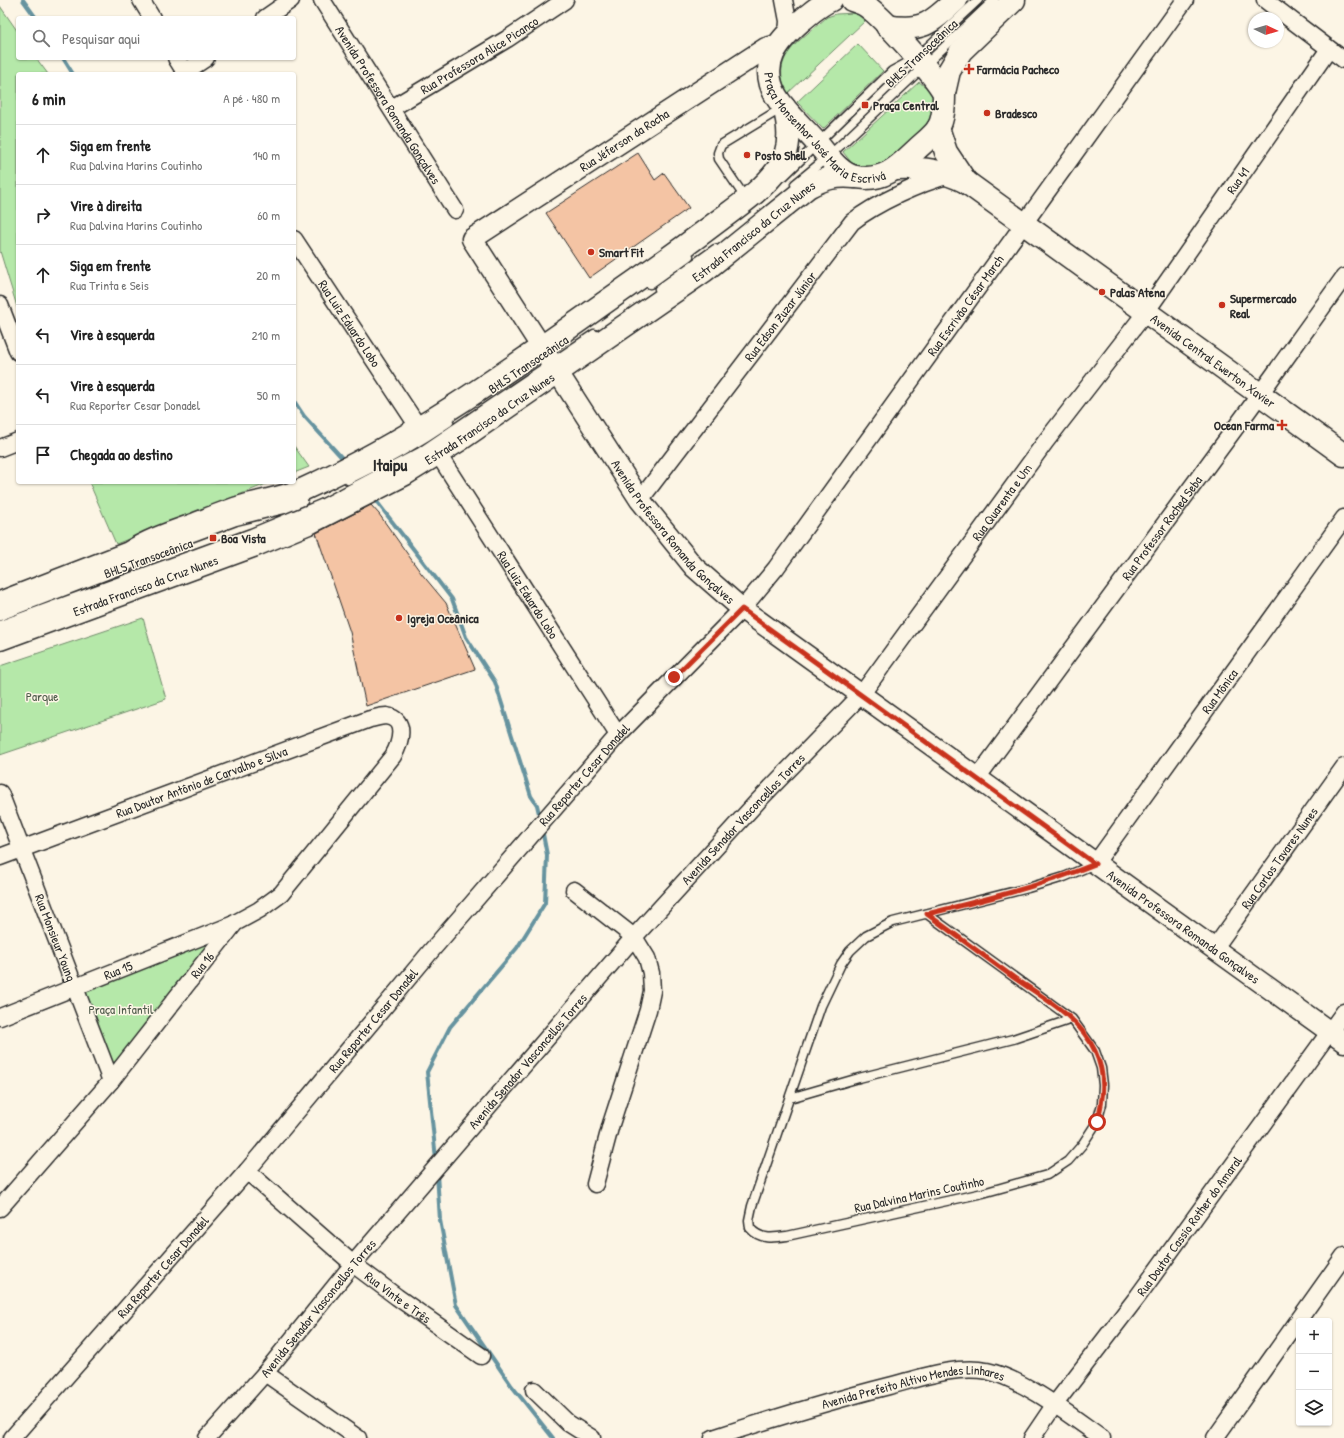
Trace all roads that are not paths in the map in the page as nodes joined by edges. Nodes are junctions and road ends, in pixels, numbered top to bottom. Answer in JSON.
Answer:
{"nodes":[{"id":1,"x":141,"y":0,"type":"edge"},
{"id":2,"x":291,"y":0,"type":"edge"},
{"id":3,"x":322,"y":0,"type":"edge"},
{"id":4,"x":565,"y":0,"type":"edge"},
{"id":5,"x":784,"y":0,"type":"edge"},
{"id":6,"x":852,"y":0,"type":"edge"},
{"id":7,"x":956,"y":0,"type":"edge"},
{"id":8,"x":978,"y":0,"type":"edge"},
{"id":9,"x":994,"y":0,"type":"edge"},
{"id":10,"x":1014,"y":0,"type":"edge"},
{"id":11,"x":1186,"y":0,"type":"edge"},
{"id":12,"x":1265,"y":0,"type":"edge"},
{"id":13,"x":820,"y":2,"type":"edge"},
{"id":14,"x":879,"y":14,"type":"edge"},
{"id":15,"x":151,"y":16,"type":"edge"},
{"id":16,"x":268,"y":16,"type":"edge"},
{"id":17,"x":782,"y":39,"type":"junction"},
{"id":18,"x":1329,"y":49,"type":"junction"},
{"id":19,"x":177,"y":60,"type":"edge"},
{"id":20,"x":203,"y":60,"type":"edge"},
{"id":21,"x":1344,"y":60,"type":"edge"},
{"id":22,"x":920,"y":61,"type":"junction"},
{"id":23,"x":185,"y":72,"type":"edge"},
{"id":24,"x":187,"y":72,"type":"edge"},
{"id":25,"x":944,"y":93,"type":"junction"},
{"id":26,"x":784,"y":107,"type":"junction"},
{"id":27,"x":392,"y":108,"type":"junction"},
{"id":28,"x":938,"y":128,"type":"junction"},
{"id":29,"x":823,"y":149,"type":"junction"},
{"id":30,"x":896,"y":169,"type":"junction"},
{"id":31,"x":855,"y":177,"type":"junction"},
{"id":32,"x":959,"y":178,"type":"junction"},
{"id":33,"x":788,"y":190,"type":"dead end"},
{"id":34,"x":747,"y":200,"type":"junction"},
{"id":35,"x":455,"y":210,"type":"dead end"},
{"id":36,"x":1025,"y":224,"type":"junction"},
{"id":37,"x":712,"y":237,"type":"dead end"},
{"id":38,"x":472,"y":239,"type":"joint"},
{"id":39,"x":296,"y":242,"type":"edge"},
{"id":40,"x":720,"y":244,"type":"dead end"},
{"id":41,"x":695,"y":251,"type":"dead end"},
{"id":42,"x":1344,"y":276,"type":"edge"},
{"id":43,"x":641,"y":290,"type":"dead end"},
{"id":44,"x":653,"y":293,"type":"dead end"},
{"id":45,"x":0,"y":305,"type":"edge"},
{"id":46,"x":1146,"y":312,"type":"junction"},
{"id":47,"x":602,"y":328,"type":"dead end"},
{"id":48,"x":16,"y":347,"type":"edge"},
{"id":49,"x":548,"y":358,"type":"junction"},
{"id":50,"x":501,"y":386,"type":"dead end"},
{"id":51,"x":1260,"y":394,"type":"junction"},
{"id":52,"x":419,"y":428,"type":"junction"},
{"id":53,"x":16,"y":442,"type":"edge"},
{"id":54,"x":0,"y":448,"type":"edge"},
{"id":55,"x":438,"y":454,"type":"junction"},
{"id":56,"x":1344,"y":455,"type":"edge"},
{"id":57,"x":338,"y":484,"type":"dead end"},
{"id":58,"x":310,"y":498,"type":"dead end"},
{"id":59,"x":640,"y":500,"type":"junction"},
{"id":60,"x":1344,"y":518,"type":"edge"},
{"id":61,"x":0,"y":603,"type":"edge"},
{"id":62,"x":742,"y":609,"type":"junction"},
{"id":63,"x":0,"y":616,"type":"edge"},
{"id":64,"x":0,"y":625,"type":"edge"},
{"id":65,"x":0,"y":638,"type":"edge"},
{"id":66,"x":861,"y":695,"type":"junction"},
{"id":67,"x":400,"y":727,"type":"joint"},
{"id":68,"x":618,"y":735,"type":"junction"},
{"id":69,"x":1344,"y":766,"type":"edge"},
{"id":70,"x":977,"y":778,"type":"junction"},
{"id":71,"x":0,"y":794,"type":"edge"},
{"id":72,"x":22,"y":849,"type":"junction"},
{"id":73,"x":0,"y":857,"type":"edge"},
{"id":74,"x":1095,"y":864,"type":"junction"},
{"id":75,"x":574,"y":890,"type":"dead end"},
{"id":76,"x":927,"y":914,"type":"junction"},
{"id":77,"x":235,"y":923,"type":"junction"},
{"id":78,"x":634,"y":937,"type":"junction"},
{"id":79,"x":1214,"y":949,"type":"junction"},
{"id":80,"x":74,"y":989,"type":"junction"},
{"id":81,"x":1344,"y":1012,"type":"edge"},
{"id":82,"x":0,"y":1017,"type":"edge"},
{"id":83,"x":1072,"y":1019,"type":"junction"},
{"id":84,"x":1337,"y":1037,"type":"edge"},
{"id":85,"x":111,"y":1081,"type":"junction"},
{"id":86,"x":790,"y":1098,"type":"junction"},
{"id":87,"x":247,"y":1171,"type":"junction"},
{"id":88,"x":595,"y":1184,"type":"dead end"},
{"id":89,"x":0,"y":1208,"type":"edge"},
{"id":90,"x":1344,"y":1256,"type":"edge"},
{"id":91,"x":353,"y":1264,"type":"junction"},
{"id":92,"x":481,"y":1356,"type":"dead end"},
{"id":93,"x":265,"y":1373,"type":"junction"},
{"id":94,"x":534,"y":1390,"type":"dead end"},
{"id":95,"x":1055,"y":1404,"type":"junction"},
{"id":96,"x":12,"y":1438,"type":"edge"},
{"id":97,"x":207,"y":1438,"type":"edge"},
{"id":98,"x":358,"y":1438,"type":"edge"},
{"id":99,"x":592,"y":1438,"type":"edge"},
{"id":100,"x":712,"y":1438,"type":"edge"},
{"id":101,"x":1032,"y":1438,"type":"edge"},
{"id":102,"x":1102,"y":1438,"type":"edge"},
{"id":103,"x":1215,"y":1438,"type":"edge"}],
"edges":[{"from":1,"to":15,"type":"street"},
{"from":2,"to":16,"type":"street"},
{"from":3,"to":27,"type":"street","name":"Avenida Professora Romanda Gonçalves"},
{"from":4,"to":27,"type":"street","name":"Rua Professora Alice Picanço"},
{"from":5,"to":17,"type":"street"},
{"from":6,"to":14,"type":"main road"},
{"from":7,"to":14,"type":"main road"},
{"from":8,"to":22,"type":"lane","name":"BHLS Transoceânica"},
{"from":9,"to":22,"type":"lane","name":"BHLS Transoceânica"},
{"from":10,"to":25,"type":"main road"},
{"from":11,"to":36,"type":"street","name":"Rua Escrivão César March"},
{"from":12,"to":18,"type":"street"},
{"from":13,"to":17,"type":"main road"},
{"from":14,"to":22,"type":"main road"},
{"from":17,"to":26,"type":"main road","name":"Praça Monsenhor José Maria Escrivá"},
{"from":17,"to":38,"type":"street","name":"Rua Jéferson da Rocha"},
{"from":18,"to":21,"type":"street"},
{"from":18,"to":46,"type":"street","name":"Rua 41"},
{"from":19,"to":23,"type":"street"},
{"from":20,"to":24,"type":"street"},
{"from":22,"to":25,"type":"main road"},
{"from":22,"to":29,"type":"lane","name":"BHLS Transoceânica"},
{"from":22,"to":29,"type":"lane","name":"BHLS Transoceânica"},
{"from":25,"to":28,"type":"main road"},
{"from":26,"to":29,"type":"main road","name":"Praça Monsenhor José Maria Escrivá"},
{"from":26,"to":34,"type":"main road","name":"Estrada Francisco da Cruz Nunes"},
{"from":26,"to":34,"type":"lane"},
{"from":27,"to":35,"type":"street","name":"Avenida Professora Romanda Gonçalves"},
{"from":28,"to":30,"type":"main road","name":"Praça Monsenhor José Maria Escrivá"},
{"from":28,"to":32,"type":"main road","name":"Avenida Central Ewerton Xavier"},
{"from":29,"to":31,"type":"main road","name":"Praça Monsenhor José Maria Escrivá"},
{"from":29,"to":33,"type":"lane","name":"BHLS Transoceânica"},
{"from":29,"to":37,"type":"lane","name":"BHLS Transoceânica"},
{"from":30,"to":31,"type":"main road","name":"Praça Monsenhor José Maria Escrivá"},
{"from":30,"to":32,"type":"main road","name":"Avenida Central Ewerton Xavier"},
{"from":31,"to":49,"type":"main road","name":"Estrada Francisco da Cruz Nunes"},
{"from":32,"to":36,"type":"main road","name":"Avenida Central Ewerton Xavier"},
{"from":32,"to":59,"type":"street","name":"Rua Edson Zuzar Júnior"},
{"from":34,"to":49,"type":"main road","name":"Estrada Francisco da Cruz Nunes"},
{"from":36,"to":46,"type":"main road","name":"Avenida Central Ewerton Xavier"},
{"from":36,"to":62,"type":"street","name":"Rua Escrivão César March"},
{"from":38,"to":49,"type":"street","name":"Avenida Professora Romanda Gonçalves"},
{"from":39,"to":52,"type":"street","name":"Rua Luiz Eduardo Lobo"},
{"from":40,"to":44,"type":"lane"},
{"from":41,"to":43,"type":"lane"},
{"from":42,"to":51,"type":"street","name":"Rua Professor Roched Seba"},
{"from":45,"to":48,"type":"street"},
{"from":46,"to":51,"type":"main road","name":"Avenida Central Ewerton Xavier"},
{"from":46,"to":66,"type":"street","name":"Rua Quarenta e Um"},
{"from":47,"to":49,"type":"lane","name":"BHLS Transoceânica"},
{"from":49,"to":52,"type":"main road","name":"Estrada Francisco da Cruz Nunes"},
{"from":49,"to":55,"type":"main road","name":"Estrada Francisco da Cruz Nunes"},
{"from":49,"to":59,"type":"street","name":"Avenida Professora Romanda Gonçalves"},
{"from":49,"to":64,"type":"lane","name":"BHLS Transoceânica"},
{"from":50,"to":57,"type":"lane","name":"BHLS Transoceânica"},
{"from":51,"to":56,"type":"main road","name":"Avenida Central Ewerton Xavier"},
{"from":51,"to":70,"type":"street","name":"Rua Professor Roched Seba"},
{"from":52,"to":61,"type":"main road","name":"Estrada Francisco da Cruz Nunes"},
{"from":53,"to":54,"type":"street"},
{"from":55,"to":65,"type":"main road","name":"Estrada Francisco da Cruz Nunes"},
{"from":55,"to":68,"type":"street","name":"Rua Luiz Eduardo Lobo"},
{"from":58,"to":63,"type":"lane","name":"BHLS Transoceânica"},
{"from":59,"to":62,"type":"street","name":"Avenida Professora Romanda Gonçalves"},
{"from":60,"to":74,"type":"street","name":"Rua Mônica"},
{"from":62,"to":66,"type":"street","name":"Avenida Professora Romanda Gonçalves"},
{"from":62,"to":68,"type":"street","name":"Rua Reporter Cesar Donadel"},
{"from":66,"to":70,"type":"street","name":"Avenida Professora Romanda Gonçalves"},
{"from":66,"to":78,"type":"street","name":"Avenida Senador Vasconcellos Torres"},
{"from":67,"to":72,"type":"street","name":"Rua Doutor Antônio de Carvalho e Silva"},
{"from":67,"to":77,"type":"street","name":"Rua 16"},
{"from":68,"to":87,"type":"street","name":"Rua Reporter Cesar Donadel"},
{"from":69,"to":79,"type":"street","name":"Rua Carlos Tavares Nunes"},
{"from":70,"to":74,"type":"street","name":"Avenida Professora Romanda Gonçalves"},
{"from":71,"to":72,"type":"street","name":"Rua Monsieur Young"},
{"from":72,"to":73,"type":"street","name":"Rua Doutor Antônio de Carvalho e Silva"},
{"from":72,"to":80,"type":"street","name":"Rua Monsieur Young"},
{"from":74,"to":76,"type":"lane","name":"Rua Dalvina Marins Coutinho"},
{"from":74,"to":79,"type":"street","name":"Avenida Professora Romanda Gonçalves"},
{"from":75,"to":78,"type":"street"},
{"from":76,"to":83,"type":"lane","name":"Rua Dalvina Marins Coutinho"},
{"from":76,"to":86,"type":"lane","name":"Rua Dalvina Marins Coutinho"},
{"from":77,"to":80,"type":"street","name":"Rua 15"},
{"from":77,"to":85,"type":"street","name":"Rua 16"},
{"from":78,"to":88,"type":"street"},
{"from":78,"to":91,"type":"street","name":"Avenida Senador Vasconcellos Torres"},
{"from":79,"to":84,"type":"street","name":"Avenida Professora Romanda Gonçalves"},
{"from":80,"to":82,"type":"street","name":"Rua 15"},
{"from":80,"to":85,"type":"street","name":"Rua Monsieur Young"},
{"from":81,"to":84,"type":"street","name":"Rua Doutor Cassio Rother do Amaral"},
{"from":83,"to":86,"type":"lane"},
{"from":83,"to":86,"type":"lane","name":"Rua Dalvina Marins Coutinho"},
{"from":84,"to":95,"type":"street","name":"Rua Doutor Cassio Rother do Amaral"},
{"from":85,"to":89,"type":"street","name":"Rua 16"},
{"from":87,"to":91,"type":"street","name":"Rua Vinte e Três"},
{"from":87,"to":96,"type":"street","name":"Rua Reporter Cesar Donadel"},
{"from":90,"to":103,"type":"street"},
{"from":91,"to":92,"type":"street","name":"Rua Vinte e Três"},
{"from":91,"to":93,"type":"street","name":"Avenida Senador Vasconcellos Torres"},
{"from":93,"to":97,"type":"street","name":"Avenida Senador Vasconcellos Torres"},
{"from":93,"to":98,"type":"street"},
{"from":94,"to":99,"type":"street"},
{"from":95,"to":100,"type":"street","name":"Avenida Prefeito Altivo Mendes Linhares"},
{"from":95,"to":101,"type":"street","name":"Rua Doutor Cassio Rother do Amaral"},
{"from":95,"to":102,"type":"street","name":"Avenida Prefeito Altivo Mendes Linhares"}]}
